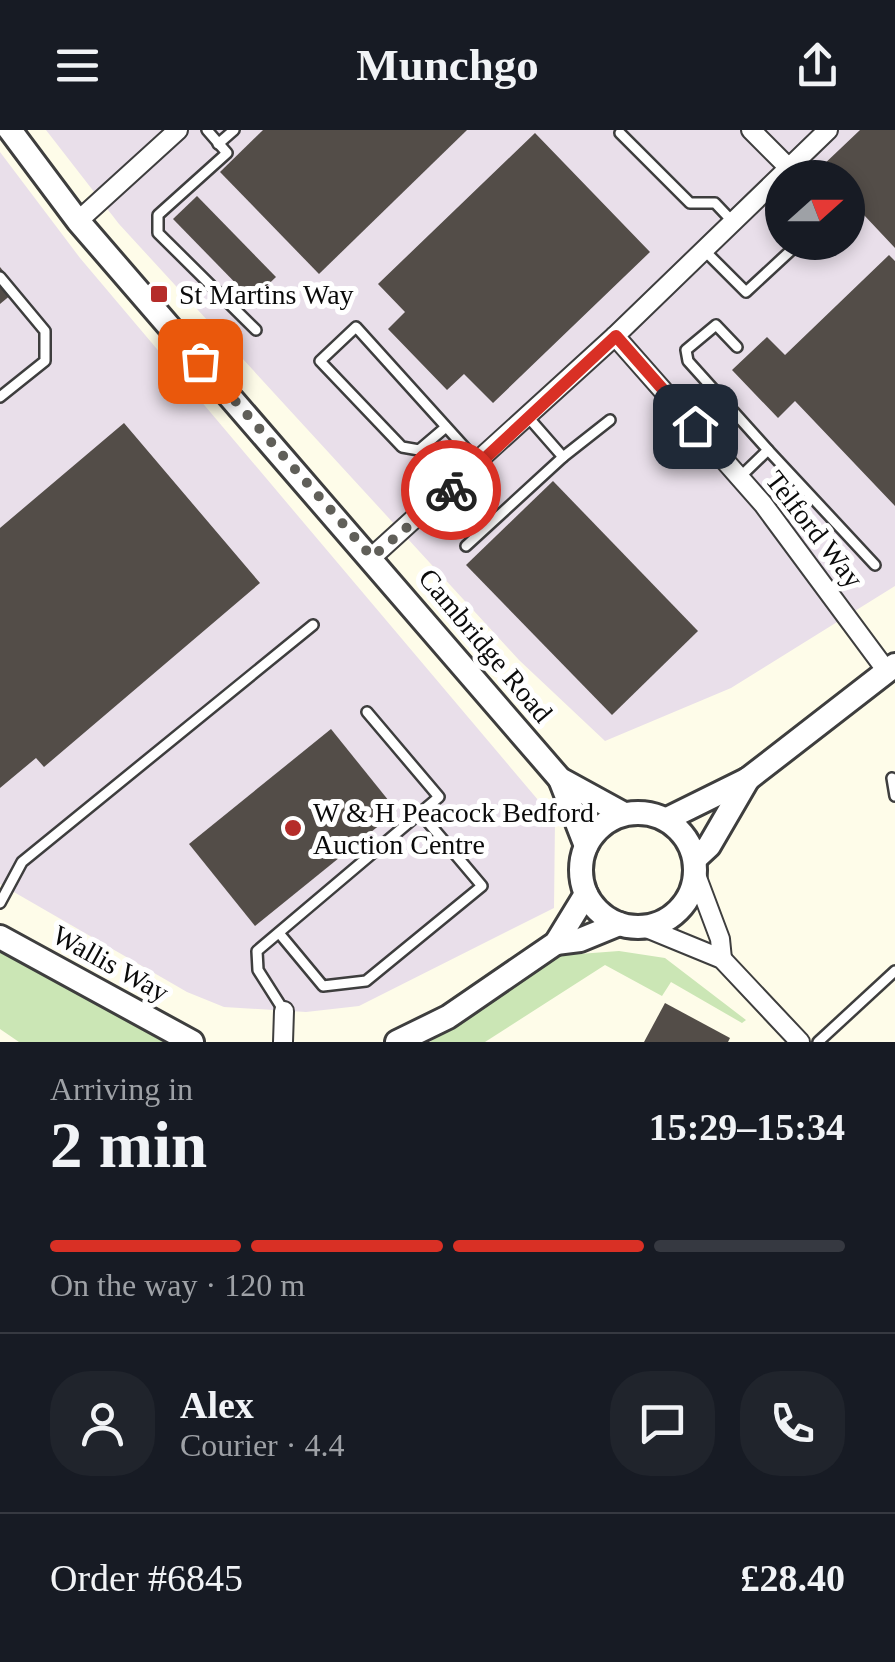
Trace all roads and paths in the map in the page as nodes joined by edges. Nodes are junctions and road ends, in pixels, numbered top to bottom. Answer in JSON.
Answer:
{"nodes":[{"id":1,"x":10,"y":130,"type":"edge"},
{"id":2,"x":178,"y":130,"type":"edge"},
{"id":3,"x":207,"y":130,"type":"edge"},
{"id":4,"x":234,"y":130,"type":"edge"},
{"id":5,"x":751,"y":130,"type":"edge"},
{"id":6,"x":828,"y":130,"type":"edge"},
{"id":7,"x":620,"y":133,"type":"dead end"},
{"id":8,"x":218,"y":144,"type":"junction"},
{"id":9,"x":781,"y":160,"type":"edge"},
{"id":10,"x":797,"y":160,"type":"edge"},
{"id":11,"x":765,"y":192,"type":"edge"},
{"id":12,"x":78,"y":220,"type":"junction"},
{"id":13,"x":734,"y":222,"type":"junction"},
{"id":14,"x":704,"y":250,"type":"junction"},
{"id":15,"x":781,"y":260,"type":"edge"},
{"id":16,"x":0,"y":277,"type":"edge"},
{"id":17,"x":256,"y":330,"type":"dead end"},
{"id":18,"x":616,"y":336,"type":"junction"},
{"id":19,"x":737,"y":347,"type":"dead end"},
{"id":20,"x":0,"y":397,"type":"edge"},
{"id":21,"x":528,"y":417,"type":"junction"},
{"id":22,"x":610,"y":420,"type":"dead end"},
{"id":23,"x":446,"y":427,"type":"junction"},
{"id":24,"x":768,"y":450,"type":"junction"},
{"id":25,"x":563,"y":457,"type":"junction"},
{"id":26,"x":479,"y":463,"type":"junction"},
{"id":27,"x":740,"y":478,"type":"junction"},
{"id":28,"x":466,"y":546,"type":"dead end"},
{"id":29,"x":372,"y":557,"type":"junction"},
{"id":30,"x":875,"y":565,"type":"dead end"},
{"id":31,"x":312,"y":625,"type":"dead end"},
{"id":32,"x":891,"y":667,"type":"edge"},
{"id":33,"x":366,"y":712,"type":"dead end"},
{"id":34,"x":560,"y":778,"type":"junction"},
{"id":35,"x":892,"y":778,"type":"dead end"},
{"id":36,"x":748,"y":780,"type":"junction"},
{"id":37,"x":895,"y":796,"type":"edge"},
{"id":38,"x":622,"y":813,"type":"junction"},
{"id":39,"x":422,"y":816,"type":"junction"},
{"id":40,"x":667,"y":820,"type":"junction"},
{"id":41,"x":586,"y":846,"type":"junction"},
{"id":42,"x":695,"y":867,"type":"junction"},
{"id":43,"x":586,"y":894,"type":"junction"},
{"id":44,"x":0,"y":903,"type":"edge"},
{"id":45,"x":619,"y":924,"type":"junction"},
{"id":46,"x":644,"y":926,"type":"junction"},
{"id":47,"x":278,"y":933,"type":"junction"},
{"id":48,"x":0,"y":937,"type":"edge"},
{"id":49,"x":556,"y":943,"type":"junction"},
{"id":50,"x":722,"y":959,"type":"junction"},
{"id":51,"x":895,"y":971,"type":"edge"},
{"id":52,"x":284,"y":1010,"type":"joint"},
{"id":53,"x":792,"y":1040,"type":"edge"},
{"id":54,"x":192,"y":1042,"type":"edge"},
{"id":55,"x":283,"y":1042,"type":"edge"},
{"id":56,"x":397,"y":1042,"type":"edge"},
{"id":57,"x":818,"y":1042,"type":"edge"}],
"edges":[{"from":1,"to":12,"type":"street","name":"Cambridge Road"},
{"from":2,"to":12,"type":"street"},
{"from":3,"to":8,"type":"lane"},
{"from":4,"to":8,"type":"lane"},
{"from":5,"to":9,"type":"street"},
{"from":6,"to":10,"type":"street"},
{"from":7,"to":13,"type":"lane"},
{"from":8,"to":17,"type":"lane"},
{"from":11,"to":13,"type":"street"},
{"from":12,"to":29,"type":"street","name":"Cambridge Road"},
{"from":13,"to":14,"type":"street"},
{"from":14,"to":15,"type":"lane"},
{"from":14,"to":18,"type":"street"},
{"from":16,"to":20,"type":"lane"},
{"from":18,"to":21,"type":"street"},
{"from":18,"to":27,"type":"street","name":"Telford Way"},
{"from":19,"to":24,"type":"lane"},
{"from":21,"to":25,"type":"lane"},
{"from":21,"to":26,"type":"street"},
{"from":22,"to":25,"type":"lane"},
{"from":23,"to":23,"type":"lane"},
{"from":23,"to":26,"type":"lane"},
{"from":24,"to":27,"type":"lane"},
{"from":24,"to":30,"type":"lane"},
{"from":25,"to":28,"type":"lane"},
{"from":26,"to":29,"type":"street"},
{"from":27,"to":32,"type":"street","name":"Telford Way"},
{"from":29,"to":34,"type":"street","name":"Cambridge Road"},
{"from":31,"to":44,"type":"lane"},
{"from":32,"to":36,"type":"street"},
{"from":33,"to":39,"type":"lane"},
{"from":34,"to":38,"type":"street","name":"Cambridge Road"},
{"from":34,"to":41,"type":"street"},
{"from":35,"to":37,"type":"lane"},
{"from":36,"to":40,"type":"street"},
{"from":36,"to":42,"type":"street"},
{"from":38,"to":40,"type":"street"},
{"from":38,"to":41,"type":"street"},
{"from":39,"to":47,"type":"lane"},
{"from":39,"to":47,"type":"lane"},
{"from":40,"to":42,"type":"street"},
{"from":41,"to":43,"type":"street"},
{"from":42,"to":46,"type":"street"},
{"from":42,"to":50,"type":"street"},
{"from":43,"to":45,"type":"street"},
{"from":43,"to":49,"type":"street"},
{"from":45,"to":46,"type":"street"},
{"from":45,"to":49,"type":"street"},
{"from":46,"to":50,"type":"street"},
{"from":47,"to":52,"type":"lane"},
{"from":48,"to":54,"type":"street","name":"Wallis Way"},
{"from":49,"to":56,"type":"street"},
{"from":50,"to":53,"type":"street"},
{"from":51,"to":57,"type":"lane"},
{"from":52,"to":55,"type":"street"}]}
